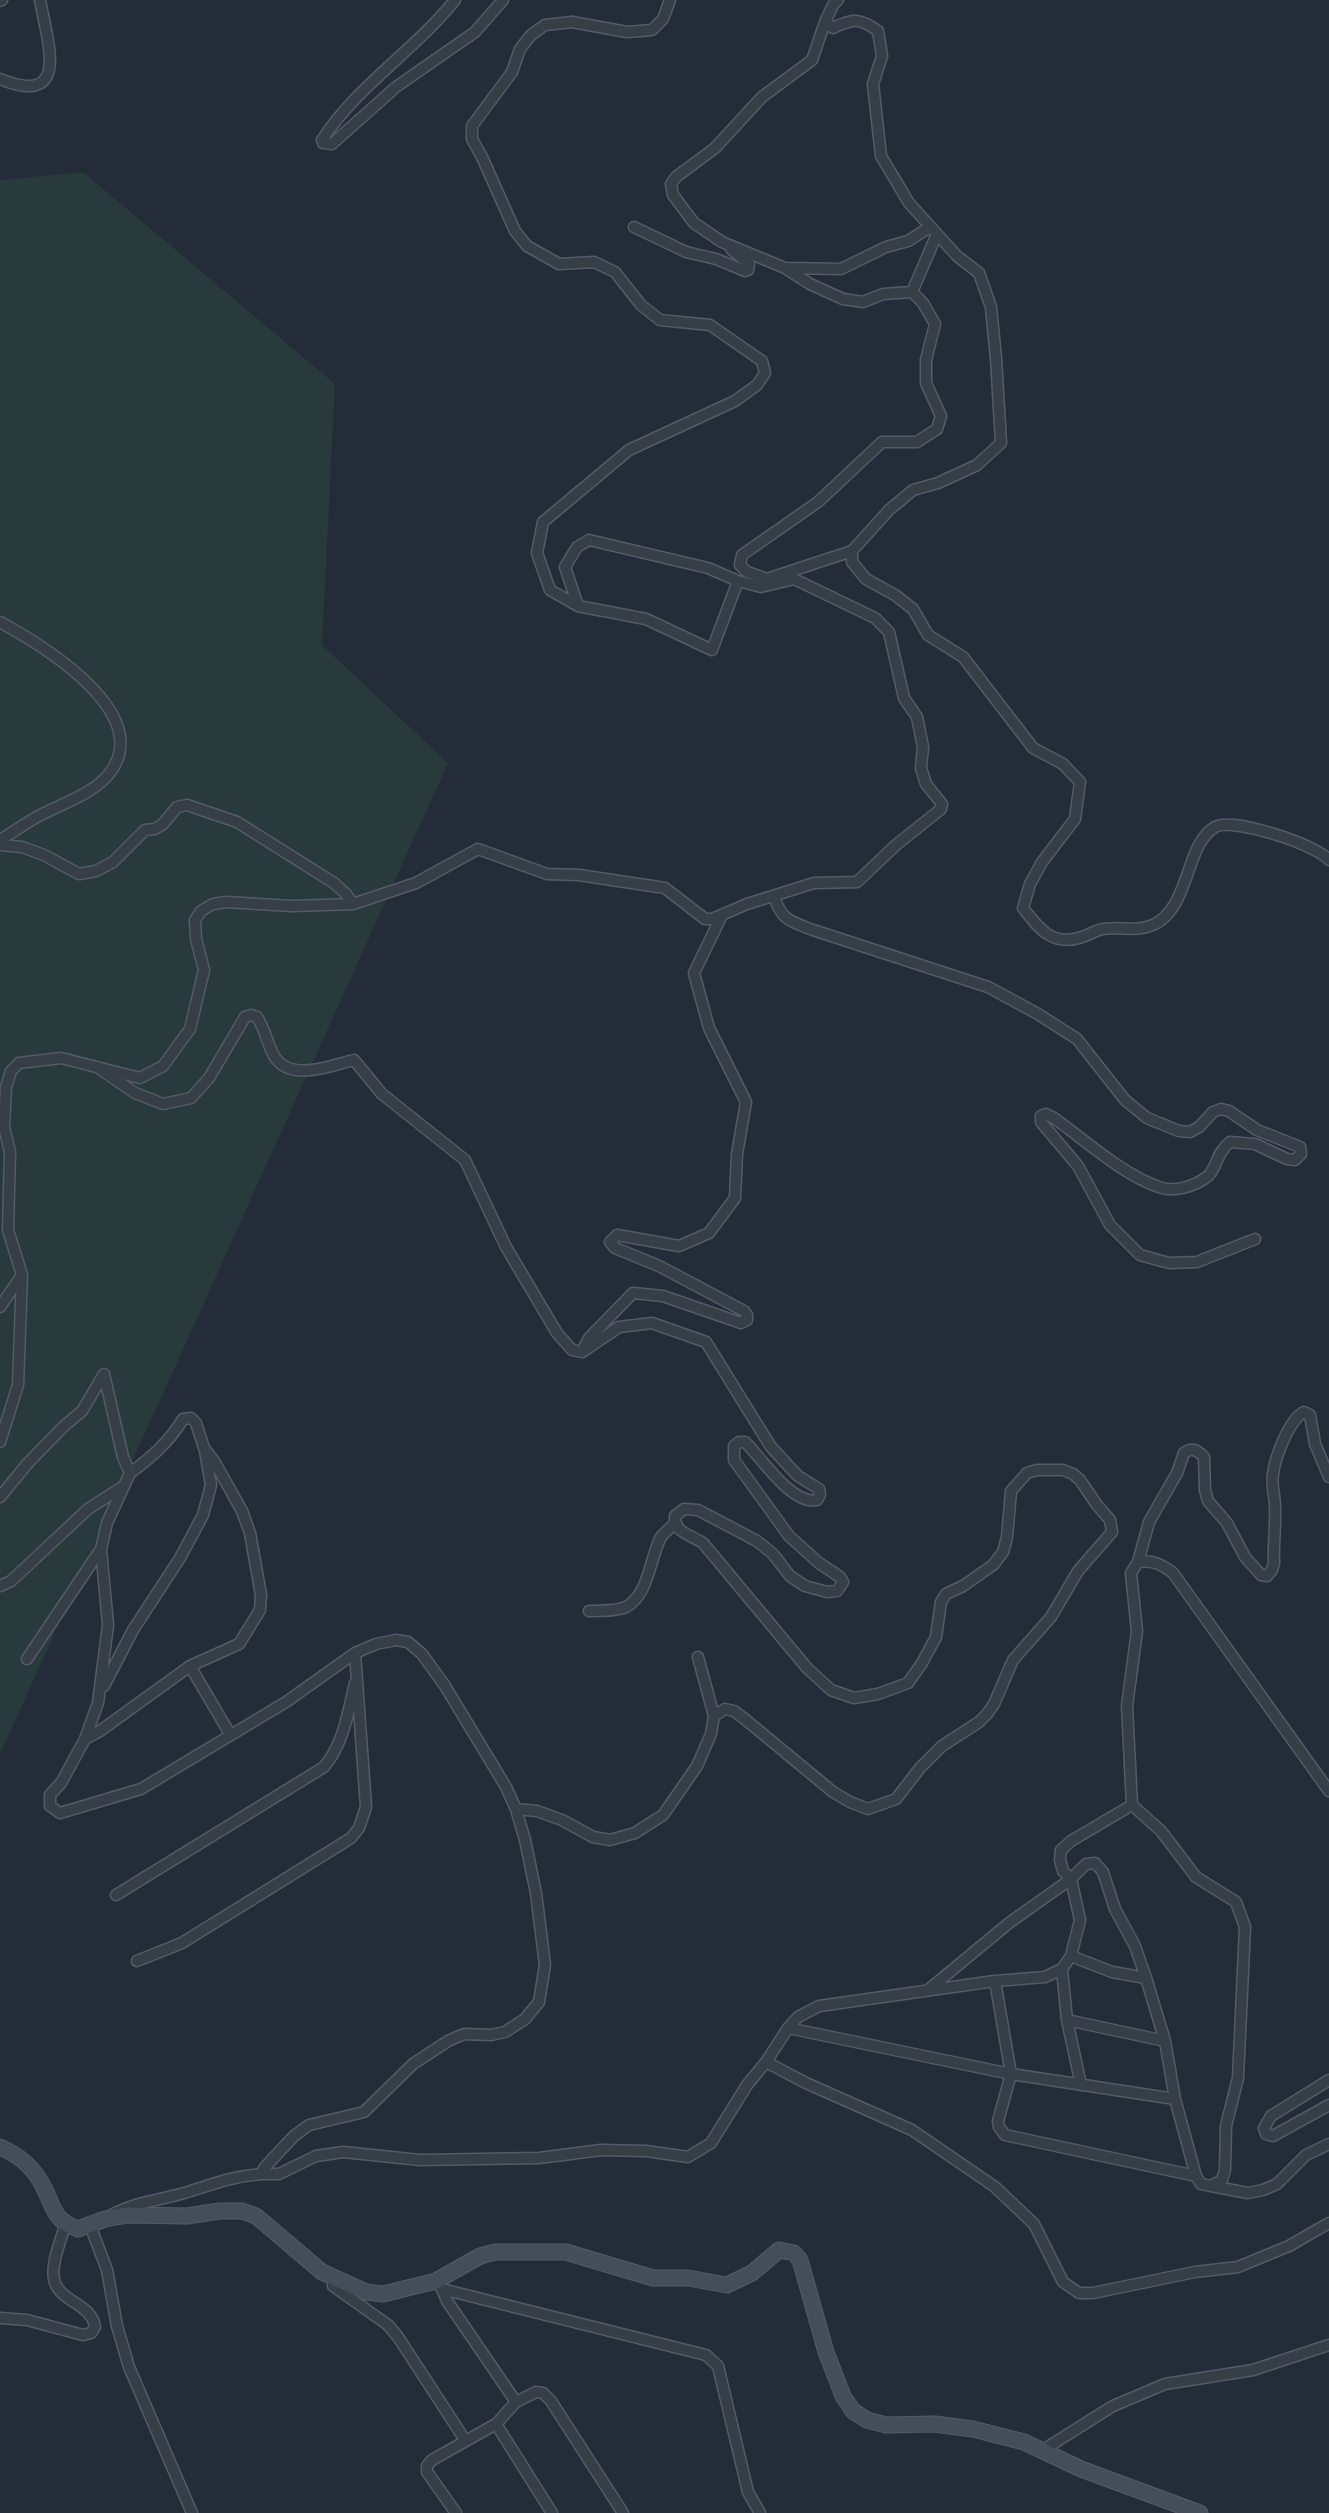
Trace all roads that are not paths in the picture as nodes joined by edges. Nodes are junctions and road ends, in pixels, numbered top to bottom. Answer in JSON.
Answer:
{"nodes":[{"id":1,"x":40,"y":0,"type":"edge"},
{"id":2,"x":455,"y":0,"type":"edge"},
{"id":3,"x":503,"y":0,"type":"edge"},
{"id":4,"x":669,"y":0,"type":"edge"},
{"id":5,"x":838,"y":0,"type":"edge"},
{"id":6,"x":825,"y":22,"type":"junction"},
{"id":7,"x":0,"y":79,"type":"edge"},
{"id":8,"x":634,"y":227,"type":"dead end"},
{"id":9,"x":934,"y":230,"type":"junction"},
{"id":10,"x":722,"y":242,"type":"junction"},
{"id":11,"x":785,"y":268,"type":"junction"},
{"id":12,"x":912,"y":292,"type":"junction"},
{"id":13,"x":852,"y":551,"type":"junction"},
{"id":14,"x":793,"y":575,"type":"junction"},
{"id":15,"x":738,"y":581,"type":"junction"},
{"id":16,"x":578,"y":606,"type":"junction"},
{"id":17,"x":0,"y":622,"type":"edge"},
{"id":18,"x":0,"y":840,"type":"edge"},
{"id":19,"x":0,"y":845,"type":"edge"},
{"id":20,"x":1329,"y":860,"type":"edge"},
{"id":21,"x":774,"y":896,"type":"junction"},
{"id":22,"x":353,"y":904,"type":"junction"},
{"id":23,"x":722,"y":915,"type":"junction"},
{"id":24,"x":97,"y":1067,"type":"junction"},
{"id":25,"x":1255,"y":1239,"type":"dead end"},
{"id":26,"x":22,"y":1275,"type":"junction"},
{"id":27,"x":0,"y":1306,"type":"edge"},
{"id":28,"x":582,"y":1352,"type":"junction"},
{"id":29,"x":0,"y":1442,"type":"edge"},
{"id":30,"x":204,"y":1448,"type":"junction"},
{"id":31,"x":130,"y":1473,"type":"junction"},
{"id":32,"x":1329,"y":1477,"type":"edge"},
{"id":33,"x":124,"y":1486,"type":"junction"},
{"id":34,"x":0,"y":1497,"type":"edge"},
{"id":35,"x":674,"y":1524,"type":"junction"},
{"id":36,"x":100,"y":1549,"type":"junction"},
{"id":37,"x":1138,"y":1562,"type":"junction"},
{"id":38,"x":0,"y":1586,"type":"edge"},
{"id":39,"x":589,"y":1611,"type":"dead end"},
{"id":40,"x":355,"y":1653,"type":"junction"},
{"id":41,"x":698,"y":1657,"type":"dead end"},
{"id":42,"x":27,"y":1659,"type":"dead end"},
{"id":43,"x":190,"y":1666,"type":"junction"},
{"id":44,"x":357,"y":1676,"type":"junction"},
{"id":45,"x":101,"y":1692,"type":"junction"},
{"id":46,"x":714,"y":1716,"type":"junction"},
{"id":47,"x":230,"y":1734,"type":"junction"},
{"id":48,"x":85,"y":1739,"type":"junction"},
{"id":49,"x":1329,"y":1791,"type":"edge"},
{"id":50,"x":1132,"y":1805,"type":"junction"},
{"id":51,"x":516,"y":1809,"type":"junction"},
{"id":52,"x":1071,"y":1879,"type":"junction"},
{"id":53,"x":116,"y":1895,"type":"dead end"},
{"id":54,"x":1071,"y":1956,"type":"junction"},
{"id":55,"x":137,"y":1961,"type":"dead end"},
{"id":56,"x":1062,"y":1969,"type":"junction"},
{"id":57,"x":1146,"y":1978,"type":"junction"},
{"id":58,"x":995,"y":1981,"type":"junction"},
{"id":59,"x":927,"y":1991,"type":"junction"},
{"id":60,"x":1067,"y":2020,"type":"junction"},
{"id":61,"x":788,"y":2028,"type":"junction"},
{"id":62,"x":1165,"y":2041,"type":"junction"},
{"id":63,"x":766,"y":2062,"type":"junction"},
{"id":64,"x":1011,"y":2074,"type":"junction"},
{"id":65,"x":1329,"y":2080,"type":"edge"},
{"id":66,"x":1081,"y":2085,"type":"junction"},
{"id":67,"x":1175,"y":2099,"type":"junction"},
{"id":68,"x":1329,"y":2105,"type":"edge"},
{"id":69,"x":1329,"y":2144,"type":"edge"},
{"id":70,"x":0,"y":2147,"type":"edge"},
{"id":71,"x":261,"y":2174,"type":"junction"},
{"id":72,"x":1196,"y":2176,"type":"junction"},
{"id":73,"x":1211,"y":2186,"type":"junction"},
{"id":74,"x":105,"y":2219,"type":"junction"},
{"id":75,"x":1329,"y":2223,"type":"edge"},
{"id":76,"x":65,"y":2225,"type":"junction"},
{"id":77,"x":90,"y":2225,"type":"junction"},
{"id":78,"x":333,"y":2279,"type":"junction"},
{"id":79,"x":439,"y":2285,"type":"junction"},
{"id":80,"x":0,"y":2318,"type":"edge"},
{"id":81,"x":117,"y":2326,"type":"junction"},
{"id":82,"x":95,"y":2327,"type":"junction"},
{"id":83,"x":1329,"y":2346,"type":"edge"},
{"id":84,"x":516,"y":2402,"type":"junction"},
{"id":85,"x":496,"y":2424,"type":"junction"},
{"id":86,"x":465,"y":2440,"type":"junction"},
{"id":87,"x":1043,"y":2450,"type":"junction"},
{"id":88,"x":192,"y":2513,"type":"edge"},
{"id":89,"x":456,"y":2513,"type":"edge"},
{"id":90,"x":552,"y":2513,"type":"edge"},
{"id":91,"x":623,"y":2513,"type":"edge"},
{"id":92,"x":760,"y":2513,"type":"edge"},
{"id":93,"x":1200,"y":2513,"type":"edge"}],
"edges":[{"from":1,"to":7,"type":"street"},
{"from":2,"to":3,"type":"street"},
{"from":4,"to":16,"type":"street"},
{"from":5,"to":6,"type":"street"},
{"from":6,"to":9,"type":"street"},
{"from":6,"to":10,"type":"street"},
{"from":8,"to":10,"type":"street"},
{"from":9,"to":11,"type":"street"},
{"from":9,"to":12,"type":"street"},
{"from":9,"to":13,"type":"street"},
{"from":10,"to":11,"type":"street"},
{"from":11,"to":12,"type":"street"},
{"from":12,"to":14,"type":"street"},
{"from":13,"to":14,"type":"street"},
{"from":13,"to":20,"type":"street"},
{"from":14,"to":15,"type":"street"},
{"from":14,"to":21,"type":"street"},
{"from":15,"to":16,"type":"street"},
{"from":15,"to":16,"type":"street"},
{"from":17,"to":18,"type":"street"},
{"from":19,"to":22,"type":"street"},
{"from":21,"to":23,"type":"street"},
{"from":21,"to":25,"type":"street"},
{"from":22,"to":23,"type":"street"},
{"from":22,"to":24,"type":"street"},
{"from":23,"to":28,"type":"street"},
{"from":24,"to":26,"type":"street"},
{"from":24,"to":28,"type":"street"},
{"from":26,"to":27,"type":"street"},
{"from":26,"to":29,"type":"street"},
{"from":28,"to":35,"type":"street"},
{"from":30,"to":31,"type":"street"},
{"from":30,"to":43,"type":"street"},
{"from":30,"to":45,"type":"street"},
{"from":31,"to":33,"type":"street"},
{"from":31,"to":34,"type":"street"},
{"from":32,"to":37,"type":"street"},
{"from":33,"to":36,"type":"street"},
{"from":33,"to":38,"type":"street"},
{"from":35,"to":39,"type":"street"},
{"from":35,"to":46,"type":"street"},
{"from":36,"to":42,"type":"street"},
{"from":36,"to":45,"type":"street"},
{"from":37,"to":49,"type":"street"},
{"from":37,"to":50,"type":"street"},
{"from":40,"to":44,"type":"street"},
{"from":40,"to":47,"type":"street"},
{"from":40,"to":51,"type":"street"},
{"from":41,"to":46,"type":"street"},
{"from":43,"to":47,"type":"street"},
{"from":43,"to":48,"type":"street"},
{"from":44,"to":53,"type":"street"},
{"from":44,"to":55,"type":"street"},
{"from":45,"to":48,"type":"street"},
{"from":46,"to":51,"type":"street"},
{"from":47,"to":48,"type":"street"},
{"from":50,"to":52,"type":"street"},
{"from":50,"to":73,"type":"street"},
{"from":51,"to":71,"type":"street"},
{"from":52,"to":54,"type":"street"},
{"from":52,"to":57,"type":"street"},
{"from":52,"to":59,"type":"street"},
{"from":54,"to":56,"type":"street"},
{"from":54,"to":57,"type":"street"},
{"from":56,"to":58,"type":"street"},
{"from":56,"to":60,"type":"street"},
{"from":57,"to":62,"type":"street"},
{"from":58,"to":59,"type":"street"},
{"from":58,"to":64,"type":"street"},
{"from":59,"to":61,"type":"street"},
{"from":60,"to":62,"type":"street"},
{"from":60,"to":66,"type":"street"},
{"from":61,"to":63,"type":"street"},
{"from":61,"to":64,"type":"street"},
{"from":62,"to":67,"type":"street"},
{"from":63,"to":71,"type":"street"},
{"from":63,"to":75,"type":"street"},
{"from":64,"to":66,"type":"street"},
{"from":64,"to":72,"type":"street"},
{"from":65,"to":68,"type":"street"},
{"from":66,"to":67,"type":"street"},
{"from":67,"to":72,"type":"street"},
{"from":69,"to":73,"type":"street"},
{"from":70,"to":76,"type":"main road"},
{"from":71,"to":74,"type":"street"},
{"from":72,"to":73,"type":"street"},
{"from":74,"to":77,"type":"main road"},
{"from":74,"to":78,"type":"main road"},
{"from":76,"to":77,"type":"main road"},
{"from":76,"to":82,"type":"street"},
{"from":77,"to":81,"type":"street"},
{"from":78,"to":79,"type":"main road"},
{"from":78,"to":86,"type":"street"},
{"from":79,"to":84,"type":"street"},
{"from":79,"to":87,"type":"main road"},
{"from":79,"to":92,"type":"street"},
{"from":80,"to":82,"type":"street"},
{"from":81,"to":82,"type":"street"},
{"from":81,"to":88,"type":"street"},
{"from":83,"to":87,"type":"street"},
{"from":84,"to":85,"type":"street"},
{"from":84,"to":91,"type":"street"},
{"from":85,"to":86,"type":"street"},
{"from":85,"to":90,"type":"street"},
{"from":86,"to":89,"type":"street"},
{"from":87,"to":93,"type":"main road"}]}
